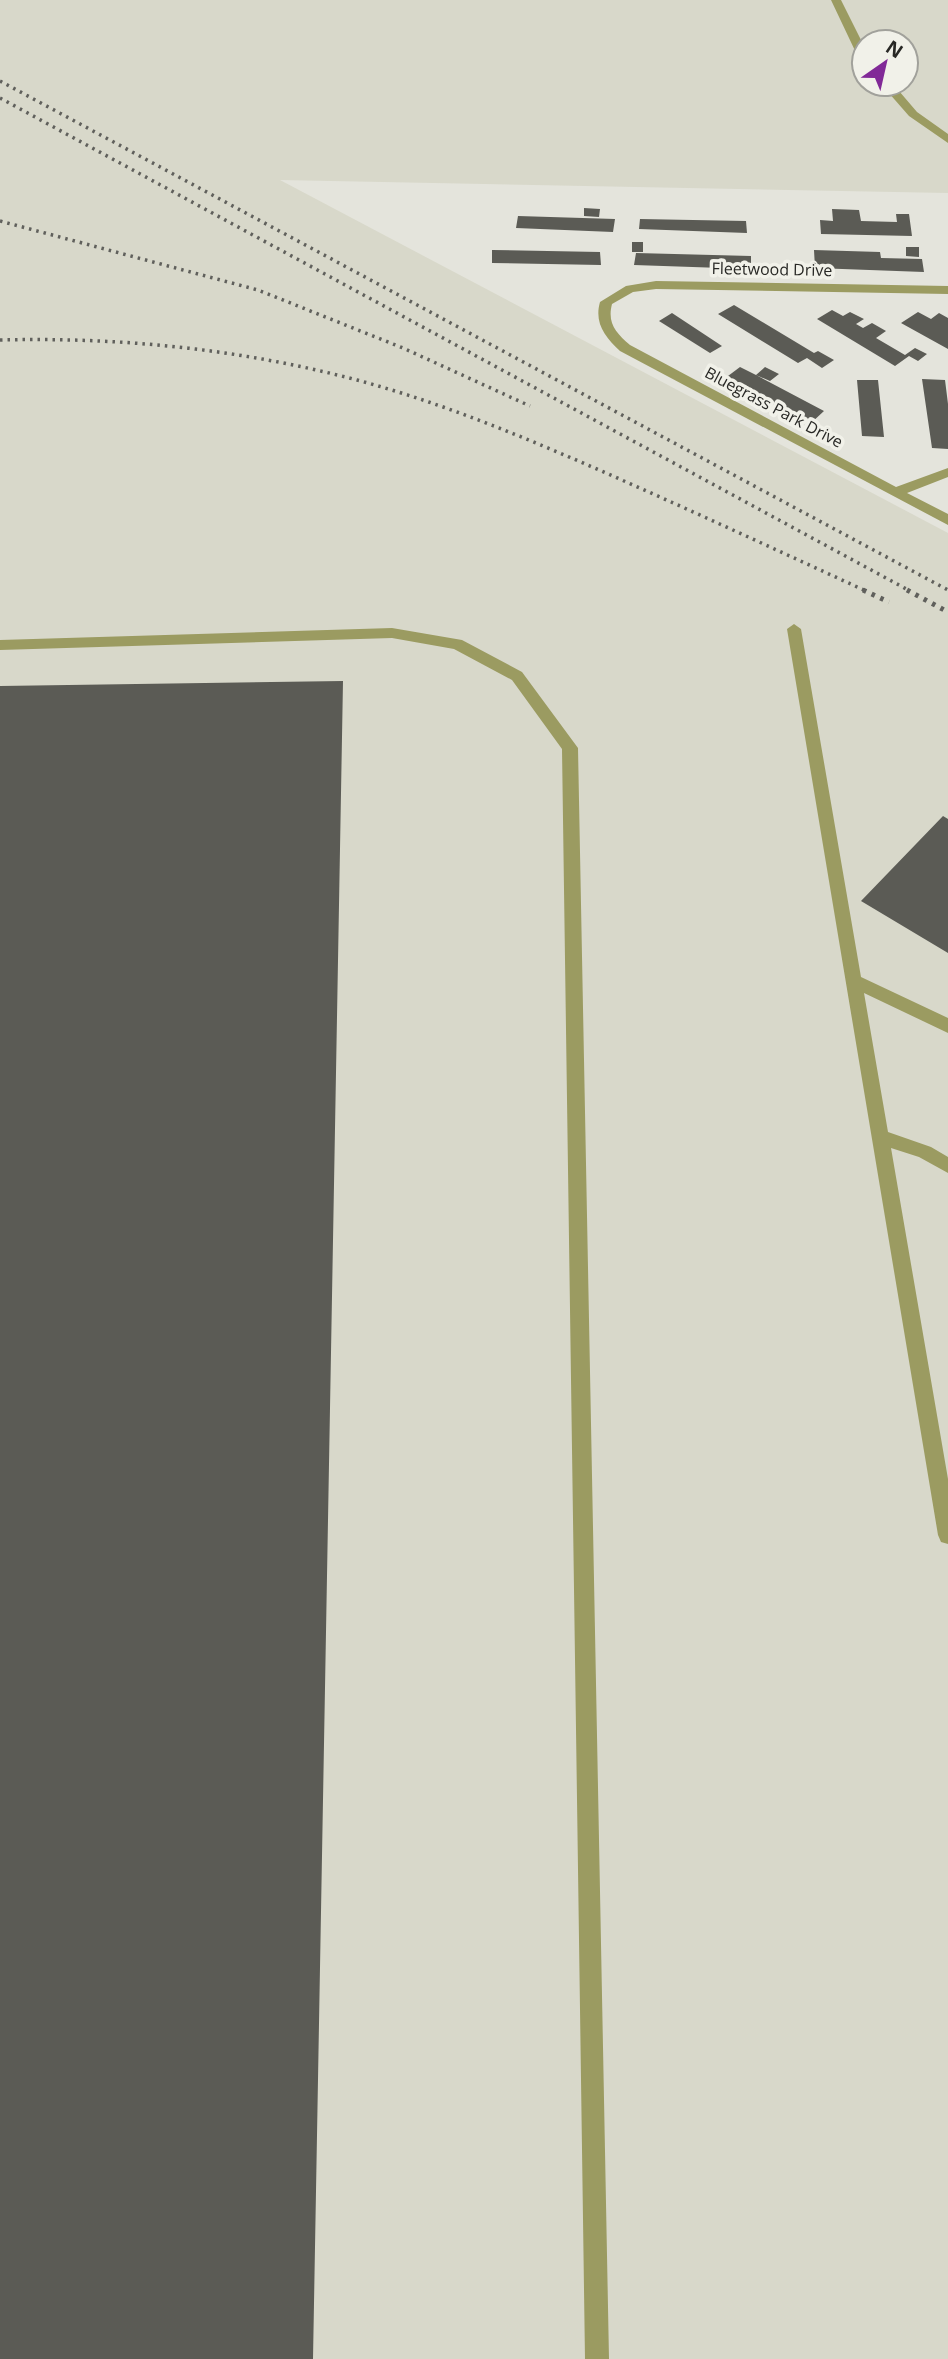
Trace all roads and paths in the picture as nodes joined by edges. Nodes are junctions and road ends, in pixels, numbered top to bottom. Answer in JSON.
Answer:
{"nodes":[{"id":1,"x":836,"y":0,"type":"edge"},
{"id":2,"x":850,"y":28,"type":"edge"},
{"id":3,"x":899,"y":98,"type":"edge"},
{"id":4,"x":948,"y":139,"type":"edge"},
{"id":5,"x":948,"y":290,"type":"edge"},
{"id":6,"x":603,"y":309,"type":"joint"},
{"id":7,"x":948,"y":471,"type":"edge"},
{"id":8,"x":896,"y":492,"type":"junction"},
{"id":9,"x":948,"y":520,"type":"edge"},
{"id":10,"x":794,"y":629,"type":"dead end"},
{"id":11,"x":0,"y":645,"type":"edge"},
{"id":12,"x":855,"y":981,"type":"junction"},
{"id":13,"x":948,"y":1026,"type":"edge"},
{"id":14,"x":881,"y":1137,"type":"junction"},
{"id":15,"x":948,"y":1166,"type":"edge"},
{"id":16,"x":947,"y":1528,"type":"edge"},
{"id":17,"x":597,"y":2359,"type":"edge"}],
"edges":[{"from":1,"to":2,"type":"street"},
{"from":3,"to":4,"type":"street"},
{"from":5,"to":6,"type":"street","name":"Fleetwood Drive"},
{"from":6,"to":8,"type":"street","name":"Bluegrass Park Drive"},
{"from":7,"to":8,"type":"street"},
{"from":8,"to":9,"type":"street","name":"Bluegrass Park Drive"},
{"from":10,"to":12,"type":"street"},
{"from":11,"to":17,"type":"street"},
{"from":12,"to":13,"type":"street"},
{"from":12,"to":14,"type":"street"},
{"from":14,"to":15,"type":"street"},
{"from":14,"to":16,"type":"street"}]}
